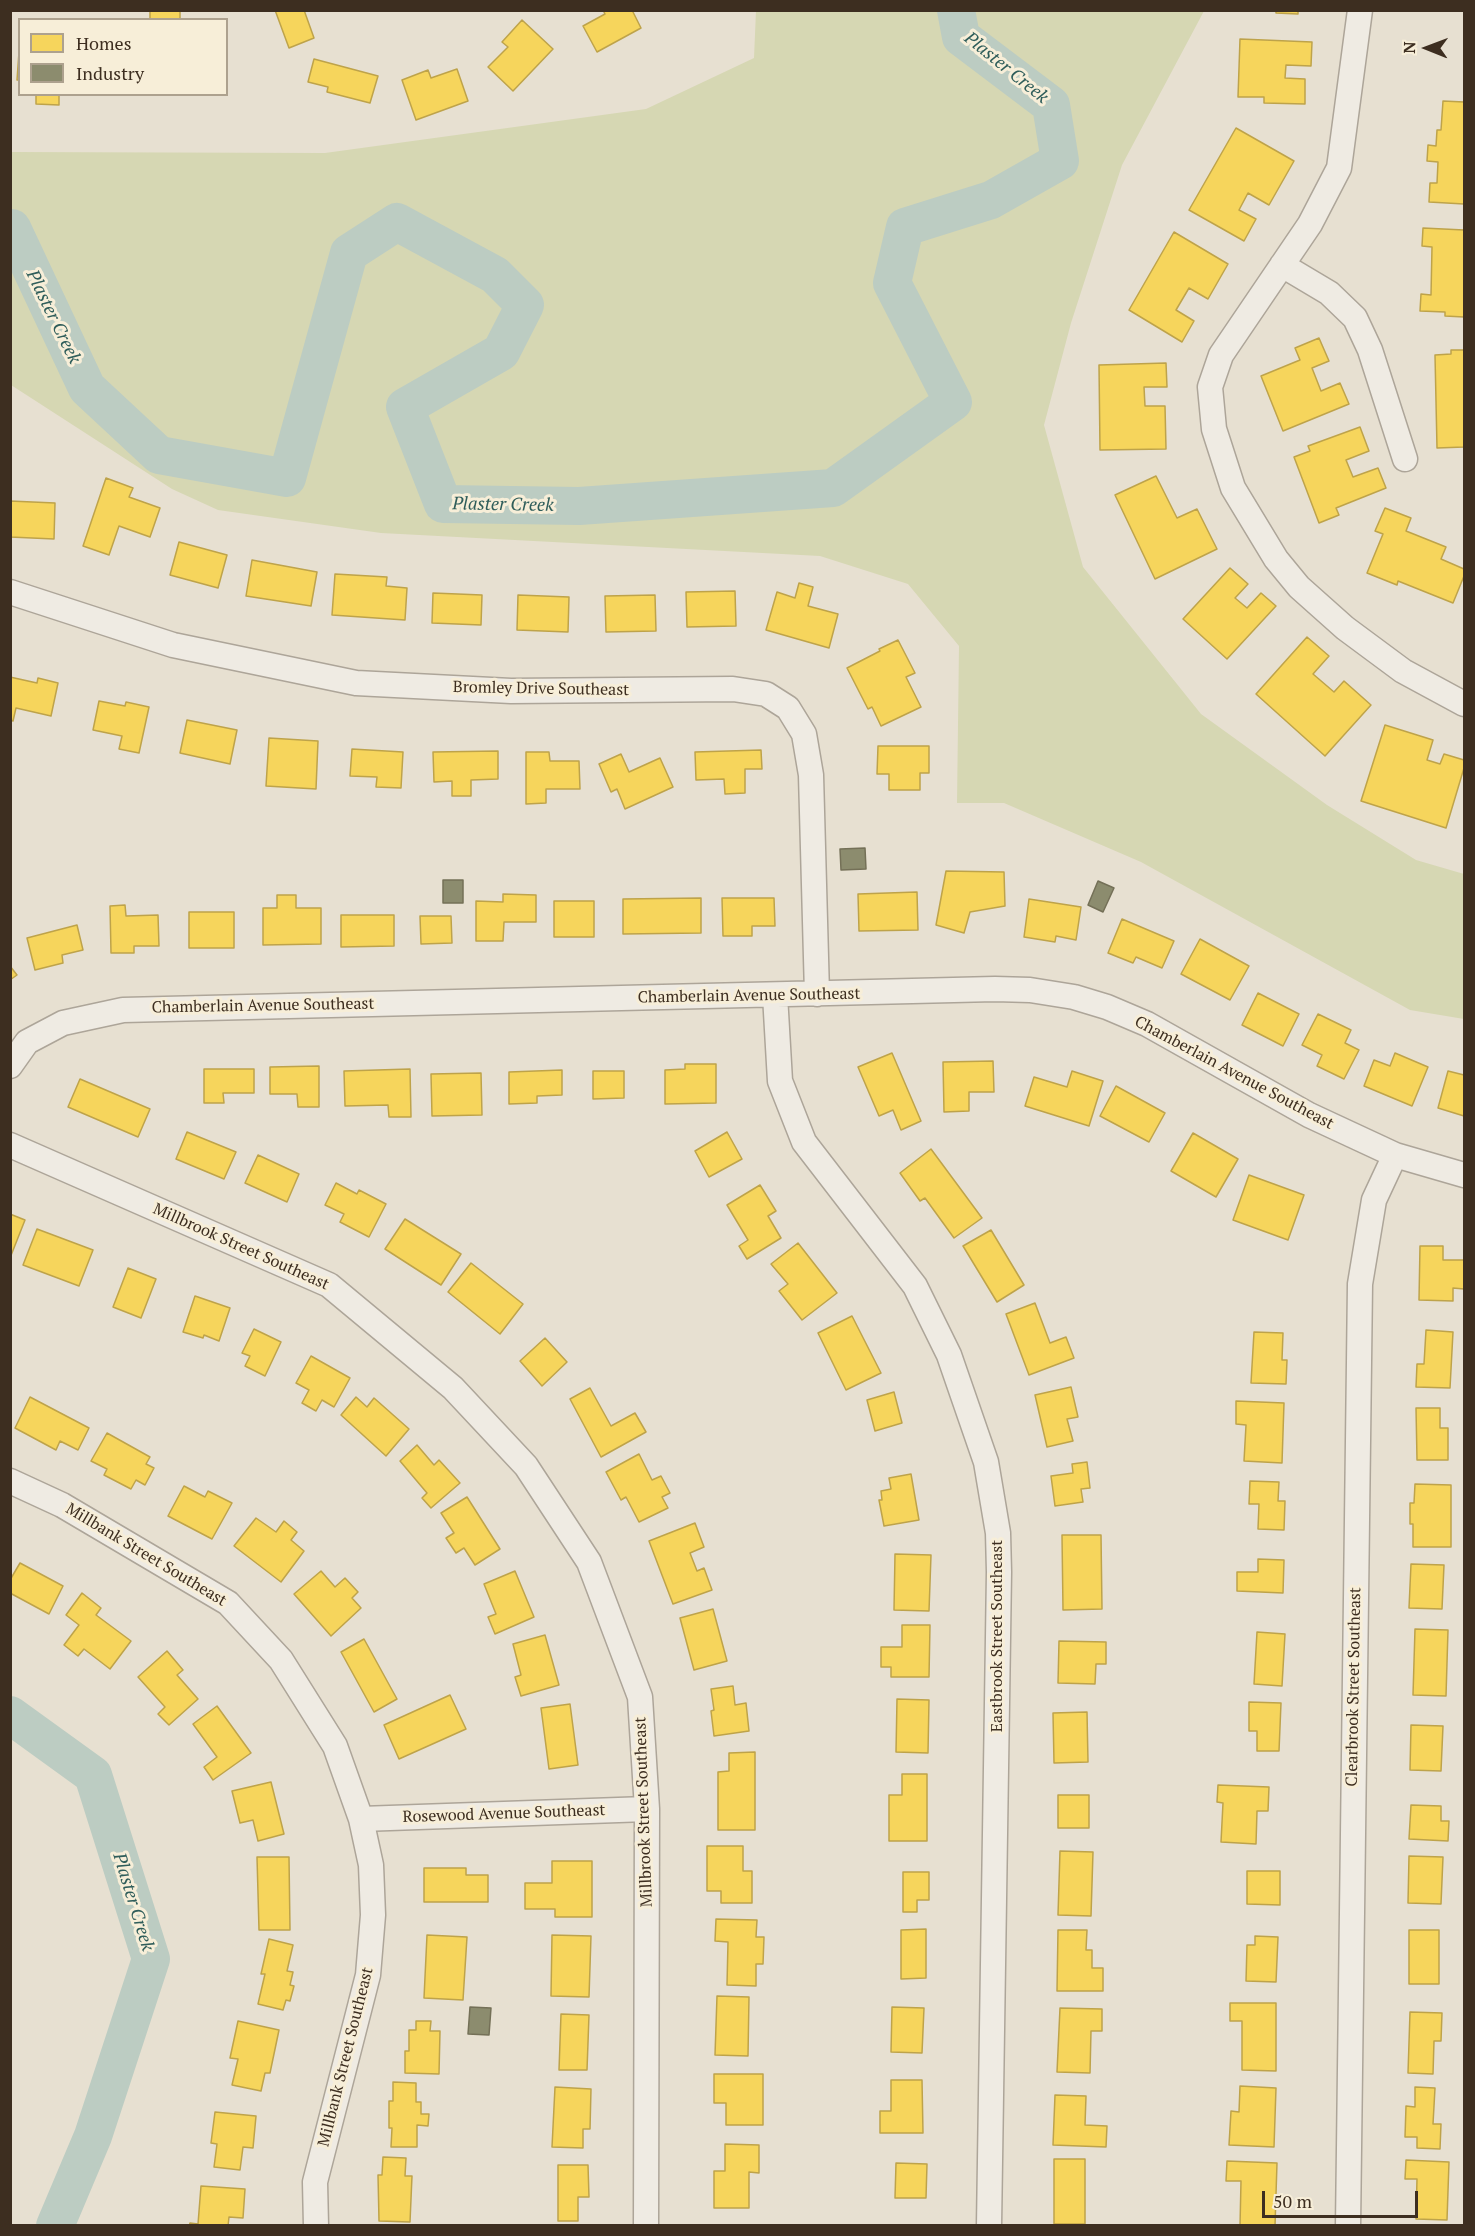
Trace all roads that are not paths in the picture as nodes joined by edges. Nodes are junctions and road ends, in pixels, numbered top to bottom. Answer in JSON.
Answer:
{"nodes":[{"id":1,"x":1360,"y":10,"type":"edge"},
{"id":2,"x":1282,"y":265,"type":"junction"},
{"id":3,"x":1405,"y":459,"type":"dead end"},
{"id":4,"x":10,"y":592,"type":"edge"},
{"id":5,"x":1464,"y":704,"type":"edge"},
{"id":6,"x":817,"y":994,"type":"junction"},
{"id":7,"x":775,"y":995,"type":"junction"},
{"id":8,"x":10,"y":1066,"type":"edge"},
{"id":9,"x":10,"y":1145,"type":"edge"},
{"id":10,"x":1395,"y":1155,"type":"junction"},
{"id":11,"x":1464,"y":1175,"type":"edge"},
{"id":12,"x":10,"y":1481,"type":"edge"},
{"id":13,"x":647,"y":1809,"type":"junction"},
{"id":14,"x":362,"y":1819,"type":"junction"},
{"id":15,"x":316,"y":2226,"type":"edge"},
{"id":16,"x":646,"y":2226,"type":"edge"},
{"id":17,"x":989,"y":2226,"type":"edge"},
{"id":18,"x":1348,"y":2226,"type":"edge"}],
"edges":[{"from":1,"to":2,"type":"street"},
{"from":2,"to":3,"type":"street"},
{"from":2,"to":5,"type":"street"},
{"from":4,"to":6,"type":"street","name":"Bromley Drive Southeast"},
{"from":6,"to":7,"type":"street","name":"Chamberlain Avenue Southeast"},
{"from":6,"to":10,"type":"street","name":"Chamberlain Avenue Southeast"},
{"from":7,"to":8,"type":"street","name":"Chamberlain Avenue Southeast"},
{"from":7,"to":17,"type":"street","name":"Eastbrook Street Southeast"},
{"from":9,"to":13,"type":"street","name":"Millbrook Street Southeast"},
{"from":10,"to":11,"type":"street","name":"Chamberlain Avenue Southeast"},
{"from":10,"to":18,"type":"street","name":"Clearbrook Street Southeast"},
{"from":12,"to":14,"type":"street","name":"Millbank Street Southeast"},
{"from":13,"to":14,"type":"street","name":"Rosewood Avenue Southeast"},
{"from":13,"to":16,"type":"street","name":"Millbrook Street Southeast"},
{"from":14,"to":15,"type":"street","name":"Millbank Street Southeast"}]}
